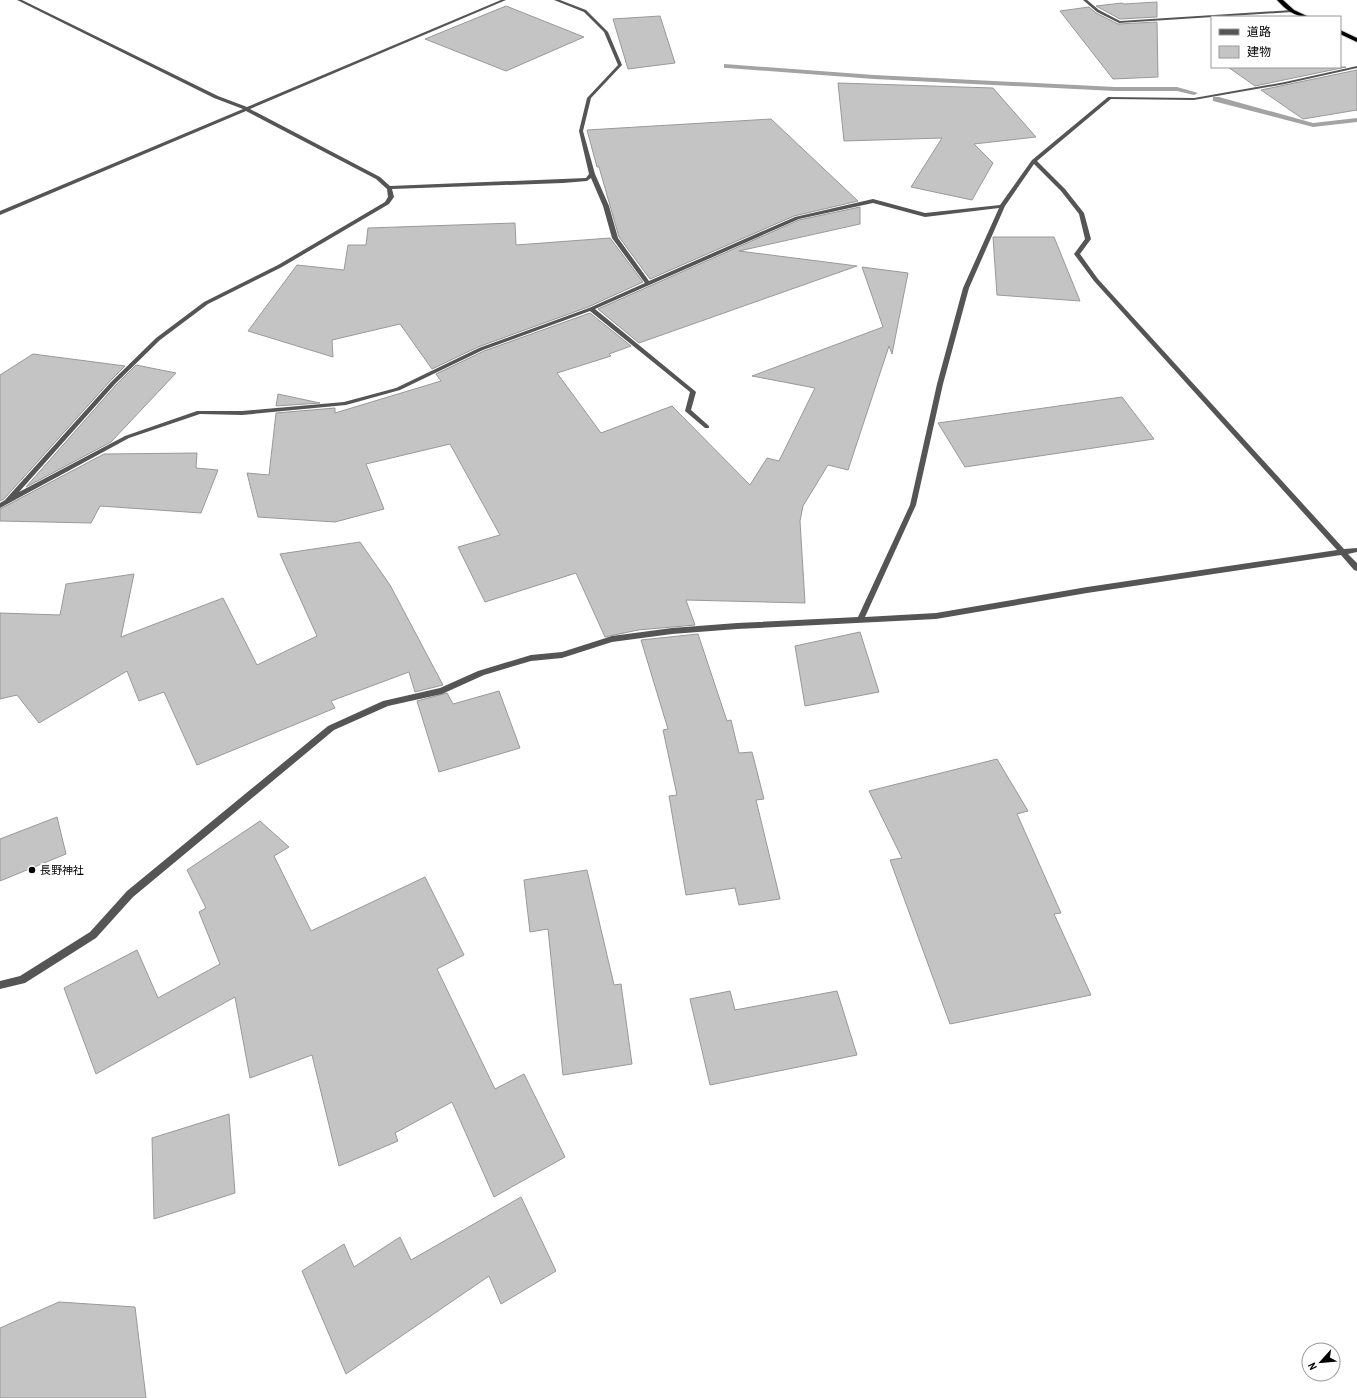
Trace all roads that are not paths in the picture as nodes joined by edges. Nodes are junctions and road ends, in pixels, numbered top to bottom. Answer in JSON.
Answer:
{"nodes":[{"id":1,"x":18,"y":0,"type":"edge"},
{"id":2,"x":504,"y":0,"type":"edge"},
{"id":3,"x":556,"y":0,"type":"edge"},
{"id":4,"x":1085,"y":0,"type":"edge"},
{"id":5,"x":1280,"y":0,"type":"edge"},
{"id":6,"x":1292,"y":11,"type":"junction"},
{"id":7,"x":1211,"y":16,"type":"edge"},
{"id":8,"x":1213,"y":16,"type":"edge"},
{"id":9,"x":1304,"y":16,"type":"edge"},
{"id":10,"x":1341,"y":32,"type":"edge"},
{"id":11,"x":1357,"y":40,"type":"edge"},
{"id":12,"x":1357,"y":67,"type":"edge"},
{"id":13,"x":245,"y":108,"type":"junction"},
{"id":14,"x":1034,"y":160,"type":"junction"},
{"id":15,"x":592,"y":174,"type":"junction"},
{"id":16,"x":389,"y":188,"type":"junction"},
{"id":17,"x":1002,"y":206,"type":"junction"},
{"id":18,"x":0,"y":213,"type":"edge"},
{"id":19,"x":648,"y":284,"type":"junction"},
{"id":20,"x":591,"y":309,"type":"junction"},
{"id":21,"x":707,"y":427,"type":"dead end"},
{"id":22,"x":7,"y":502,"type":"junction"},
{"id":23,"x":0,"y":506,"type":"edge"},
{"id":24,"x":1357,"y":550,"type":"edge"},
{"id":25,"x":1344,"y":553,"type":"junction"},
{"id":26,"x":1357,"y":568,"type":"edge"},
{"id":27,"x":860,"y":620,"type":"junction"},
{"id":28,"x":0,"y":985,"type":"edge"}],
"edges":[{"from":1,"to":13,"type":"street"},
{"from":2,"to":13,"type":"street"},
{"from":3,"to":15,"type":"street"},
{"from":4,"to":7,"type":"street"},
{"from":5,"to":6,"type":"highway"},
{"from":6,"to":8,"type":"street"},
{"from":6,"to":9,"type":"highway"},
{"from":10,"to":11,"type":"highway"},
{"from":12,"to":14,"type":"street"},
{"from":13,"to":16,"type":"street"},
{"from":13,"to":18,"type":"street"},
{"from":14,"to":17,"type":"street"},
{"from":14,"to":25,"type":"street"},
{"from":15,"to":16,"type":"street"},
{"from":15,"to":19,"type":"street"},
{"from":16,"to":22,"type":"street"},
{"from":17,"to":19,"type":"street"},
{"from":17,"to":27,"type":"street"},
{"from":19,"to":20,"type":"street"},
{"from":20,"to":21,"type":"street"},
{"from":20,"to":22,"type":"street"},
{"from":22,"to":23,"type":"street"},
{"from":24,"to":25,"type":"street"},
{"from":25,"to":26,"type":"street"},
{"from":25,"to":27,"type":"street"},
{"from":27,"to":28,"type":"street"}]}
